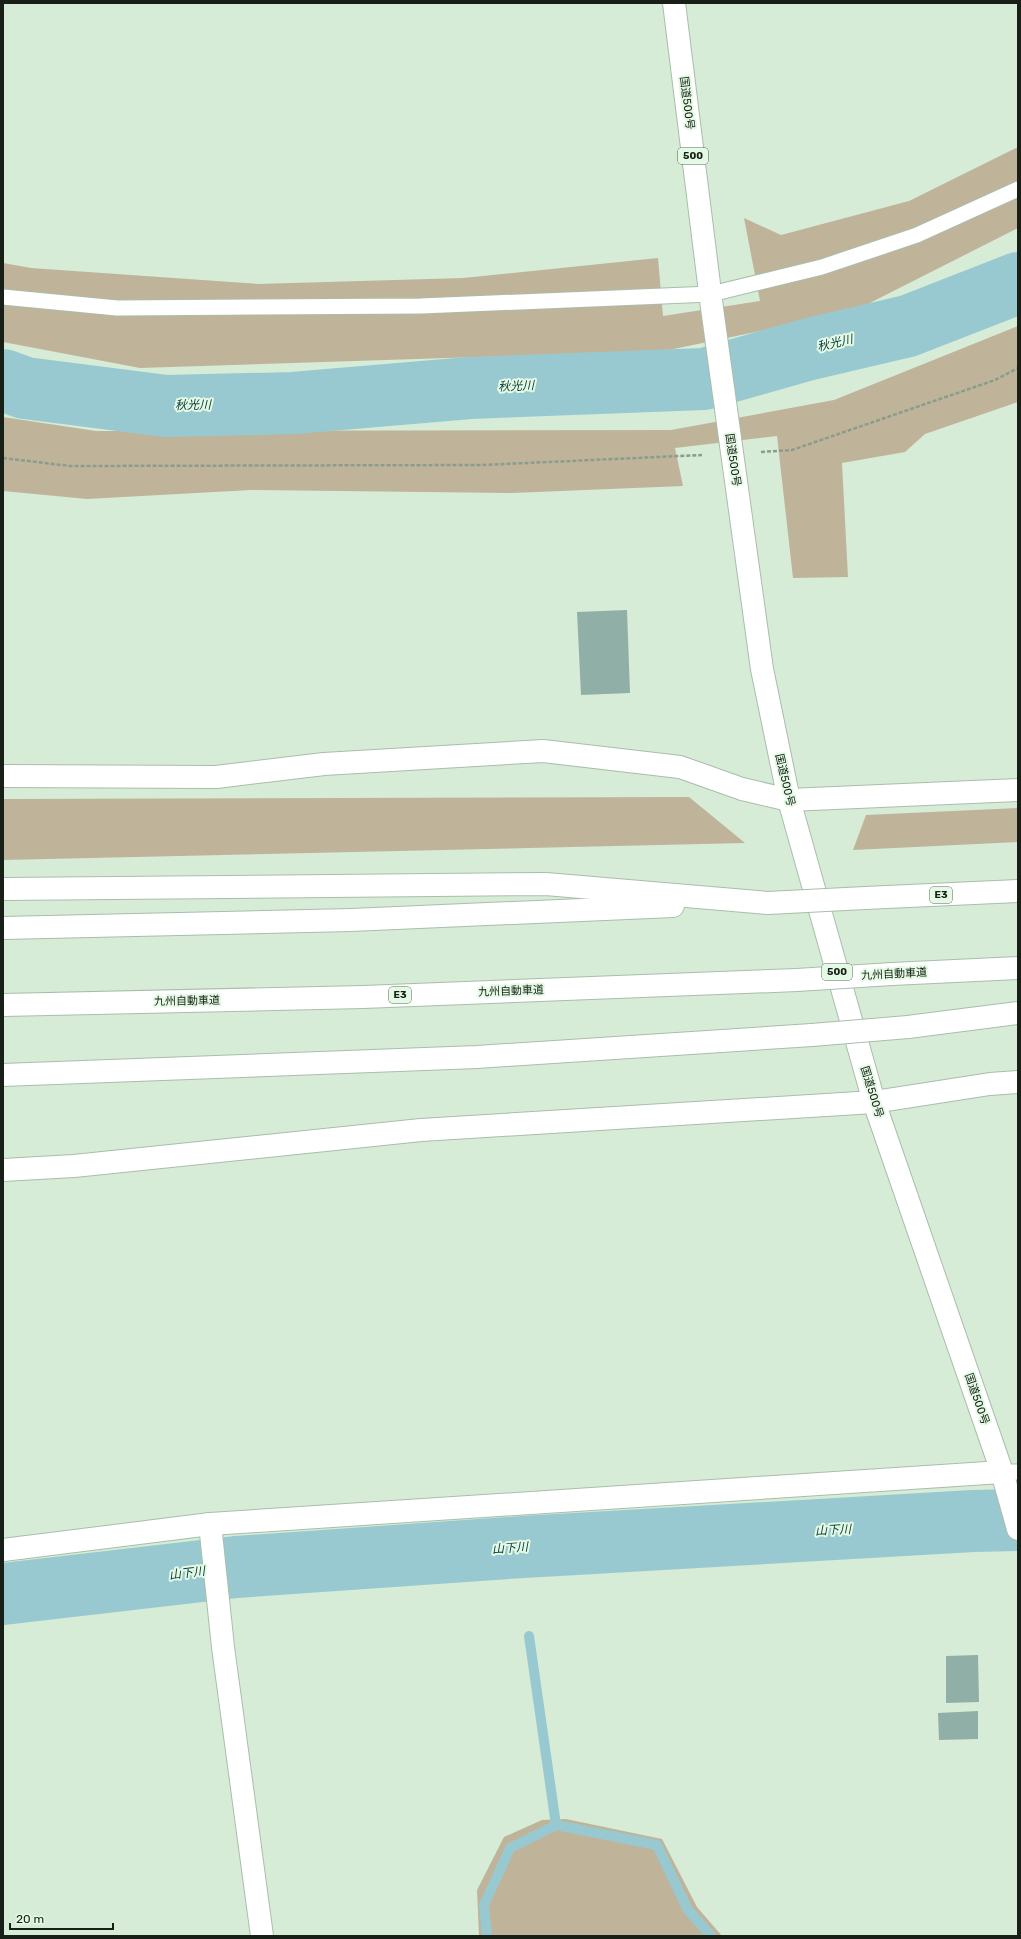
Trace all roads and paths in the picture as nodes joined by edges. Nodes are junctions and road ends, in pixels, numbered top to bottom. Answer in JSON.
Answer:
{"nodes":[{"id":1,"x":674,"y":3,"type":"edge"},
{"id":2,"x":1018,"y":189,"type":"edge"},
{"id":3,"x":3,"y":298,"type":"edge"},
{"id":4,"x":711,"y":301,"type":"junction"},
{"id":5,"x":1018,"y":368,"type":"edge"},
{"id":6,"x":731,"y":448,"type":"junction"},
{"id":7,"x":3,"y":458,"type":"edge"},
{"id":8,"x":3,"y":776,"type":"edge"},
{"id":9,"x":1018,"y":790,"type":"edge"},
{"id":10,"x":789,"y":800,"type":"junction"},
{"id":11,"x":3,"y":889,"type":"edge"},
{"id":12,"x":1018,"y":891,"type":"edge"},
{"id":13,"x":768,"y":902,"type":"junction"},
{"id":14,"x":3,"y":928,"type":"edge"},
{"id":15,"x":1018,"y":968,"type":"edge"},
{"id":16,"x":3,"y":1006,"type":"edge"},
{"id":17,"x":1018,"y":1013,"type":"edge"},
{"id":18,"x":3,"y":1075,"type":"edge"},
{"id":19,"x":1018,"y":1082,"type":"edge"},
{"id":20,"x":874,"y":1102,"type":"junction"},
{"id":21,"x":3,"y":1170,"type":"edge"},
{"id":22,"x":1008,"y":1477,"type":"edge"},
{"id":23,"x":210,"y":1529,"type":"junction"},
{"id":24,"x":1018,"y":1529,"type":"edge"},
{"id":25,"x":3,"y":1550,"type":"edge"},
{"id":26,"x":262,"y":1936,"type":"edge"}],
"edges":[{"from":1,"to":4,"type":"main road","name":"国道500号","number":"500"},
{"from":2,"to":4,"type":"lane"},
{"from":3,"to":4,"type":"lane"},
{"from":4,"to":6,"type":"main road","name":"国道500号","number":"500"},
{"from":5,"to":6,"type":"path"},
{"from":6,"to":7,"type":"path"},
{"from":6,"to":10,"type":"main road","name":"国道500号","number":"500"},
{"from":8,"to":10,"type":"main road"},
{"from":9,"to":10,"type":"main road"},
{"from":10,"to":20,"type":"main road","name":"国道500号","number":"500"},
{"from":11,"to":13,"type":"main road"},
{"from":12,"to":13,"type":"main road","number":"E3","bridge":true},
{"from":13,"to":14,"type":"main road","number":"E3"},
{"from":15,"to":16,"type":"main road","name":"九州自動車道","number":"E3","bridge":true},
{"from":17,"to":18,"type":"main road","bridge":true},
{"from":19,"to":20,"type":"main road"},
{"from":20,"to":21,"type":"main road"},
{"from":20,"to":22,"type":"main road","name":"国道500号","number":"500"},
{"from":22,"to":23,"type":"main road"},
{"from":22,"to":24,"type":"main road","name":"国道500号","number":"500"},
{"from":23,"to":25,"type":"main road"},
{"from":23,"to":26,"type":"main road"}]}
